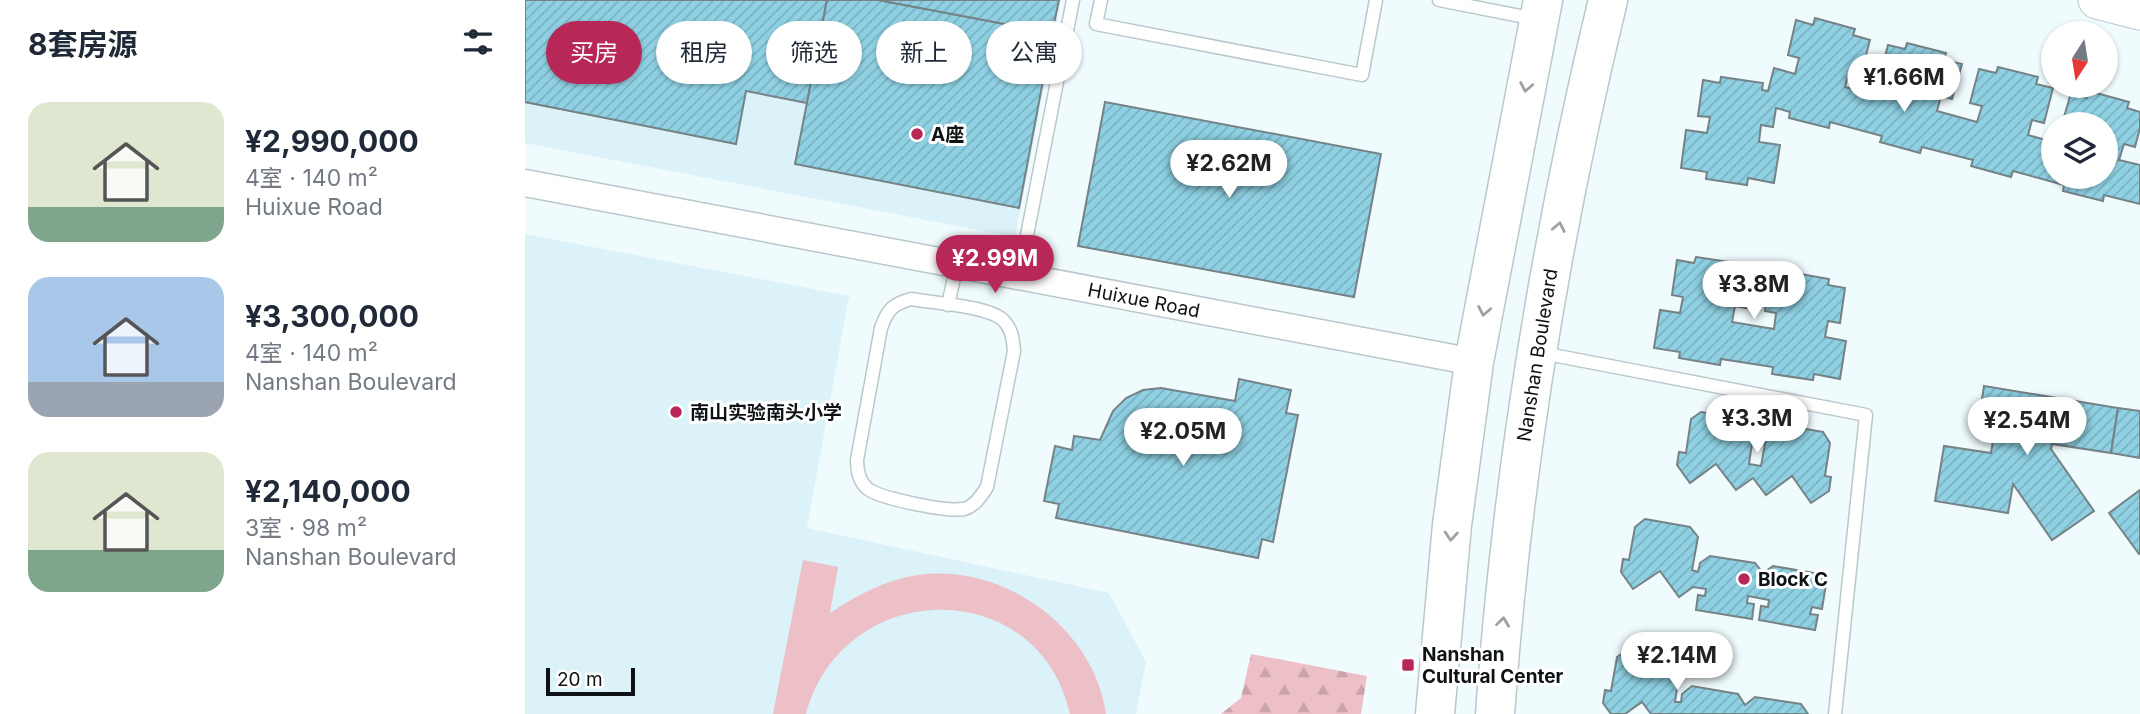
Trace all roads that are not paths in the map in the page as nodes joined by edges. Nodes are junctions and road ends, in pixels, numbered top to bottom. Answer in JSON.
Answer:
{"nodes":[{"id":1,"x":1073,"y":0,"type":"edge"},
{"id":2,"x":1101,"y":0,"type":"edge"},
{"id":3,"x":1376,"y":0,"type":"edge"},
{"id":4,"x":1439,"y":0,"type":"edge"},
{"id":5,"x":1608,"y":0,"type":"edge"},
{"id":6,"x":2097,"y":0,"type":"edge"},
{"id":7,"x":1537,"y":7,"type":"edge"},
{"id":8,"x":2140,"y":11,"type":"edge"},
{"id":9,"x":525,"y":183,"type":"edge"},
{"id":10,"x":957,"y":264,"type":"junction"},
{"id":11,"x":1019,"y":276,"type":"junction"},
{"id":12,"x":948,"y":305,"type":"junction"},
{"id":13,"x":1535,"y":352,"type":"junction"},
{"id":14,"x":1474,"y":362,"type":"junction"},
{"id":15,"x":1436,"y":714,"type":"edge"},
{"id":16,"x":1495,"y":714,"type":"edge"},
{"id":17,"x":1835,"y":714,"type":"edge"}],
"edges":[{"from":1,"to":11,"type":"lane"},
{"from":2,"to":3,"type":"lane"},
{"from":4,"to":7,"type":"lane"},
{"from":13,"to":5,"type":"main road","name":"Nanshan Boulevard","one_way":true},
{"from":6,"to":8,"type":"main road"},
{"from":7,"to":14,"type":"main road","one_way":true},
{"from":9,"to":10,"type":"street","name":"Huixue Road"},
{"from":10,"to":11,"type":"street","name":"Huixue Road"},
{"from":10,"to":12,"type":"lane"},
{"from":11,"to":14,"type":"street","name":"Huixue Road"},
{"from":12,"to":12,"type":"lane"},
{"from":16,"to":13,"type":"main road","name":"Nanshan Boulevard","one_way":true},
{"from":13,"to":17,"type":"lane"},
{"from":14,"to":15,"type":"main road","one_way":true}]}
